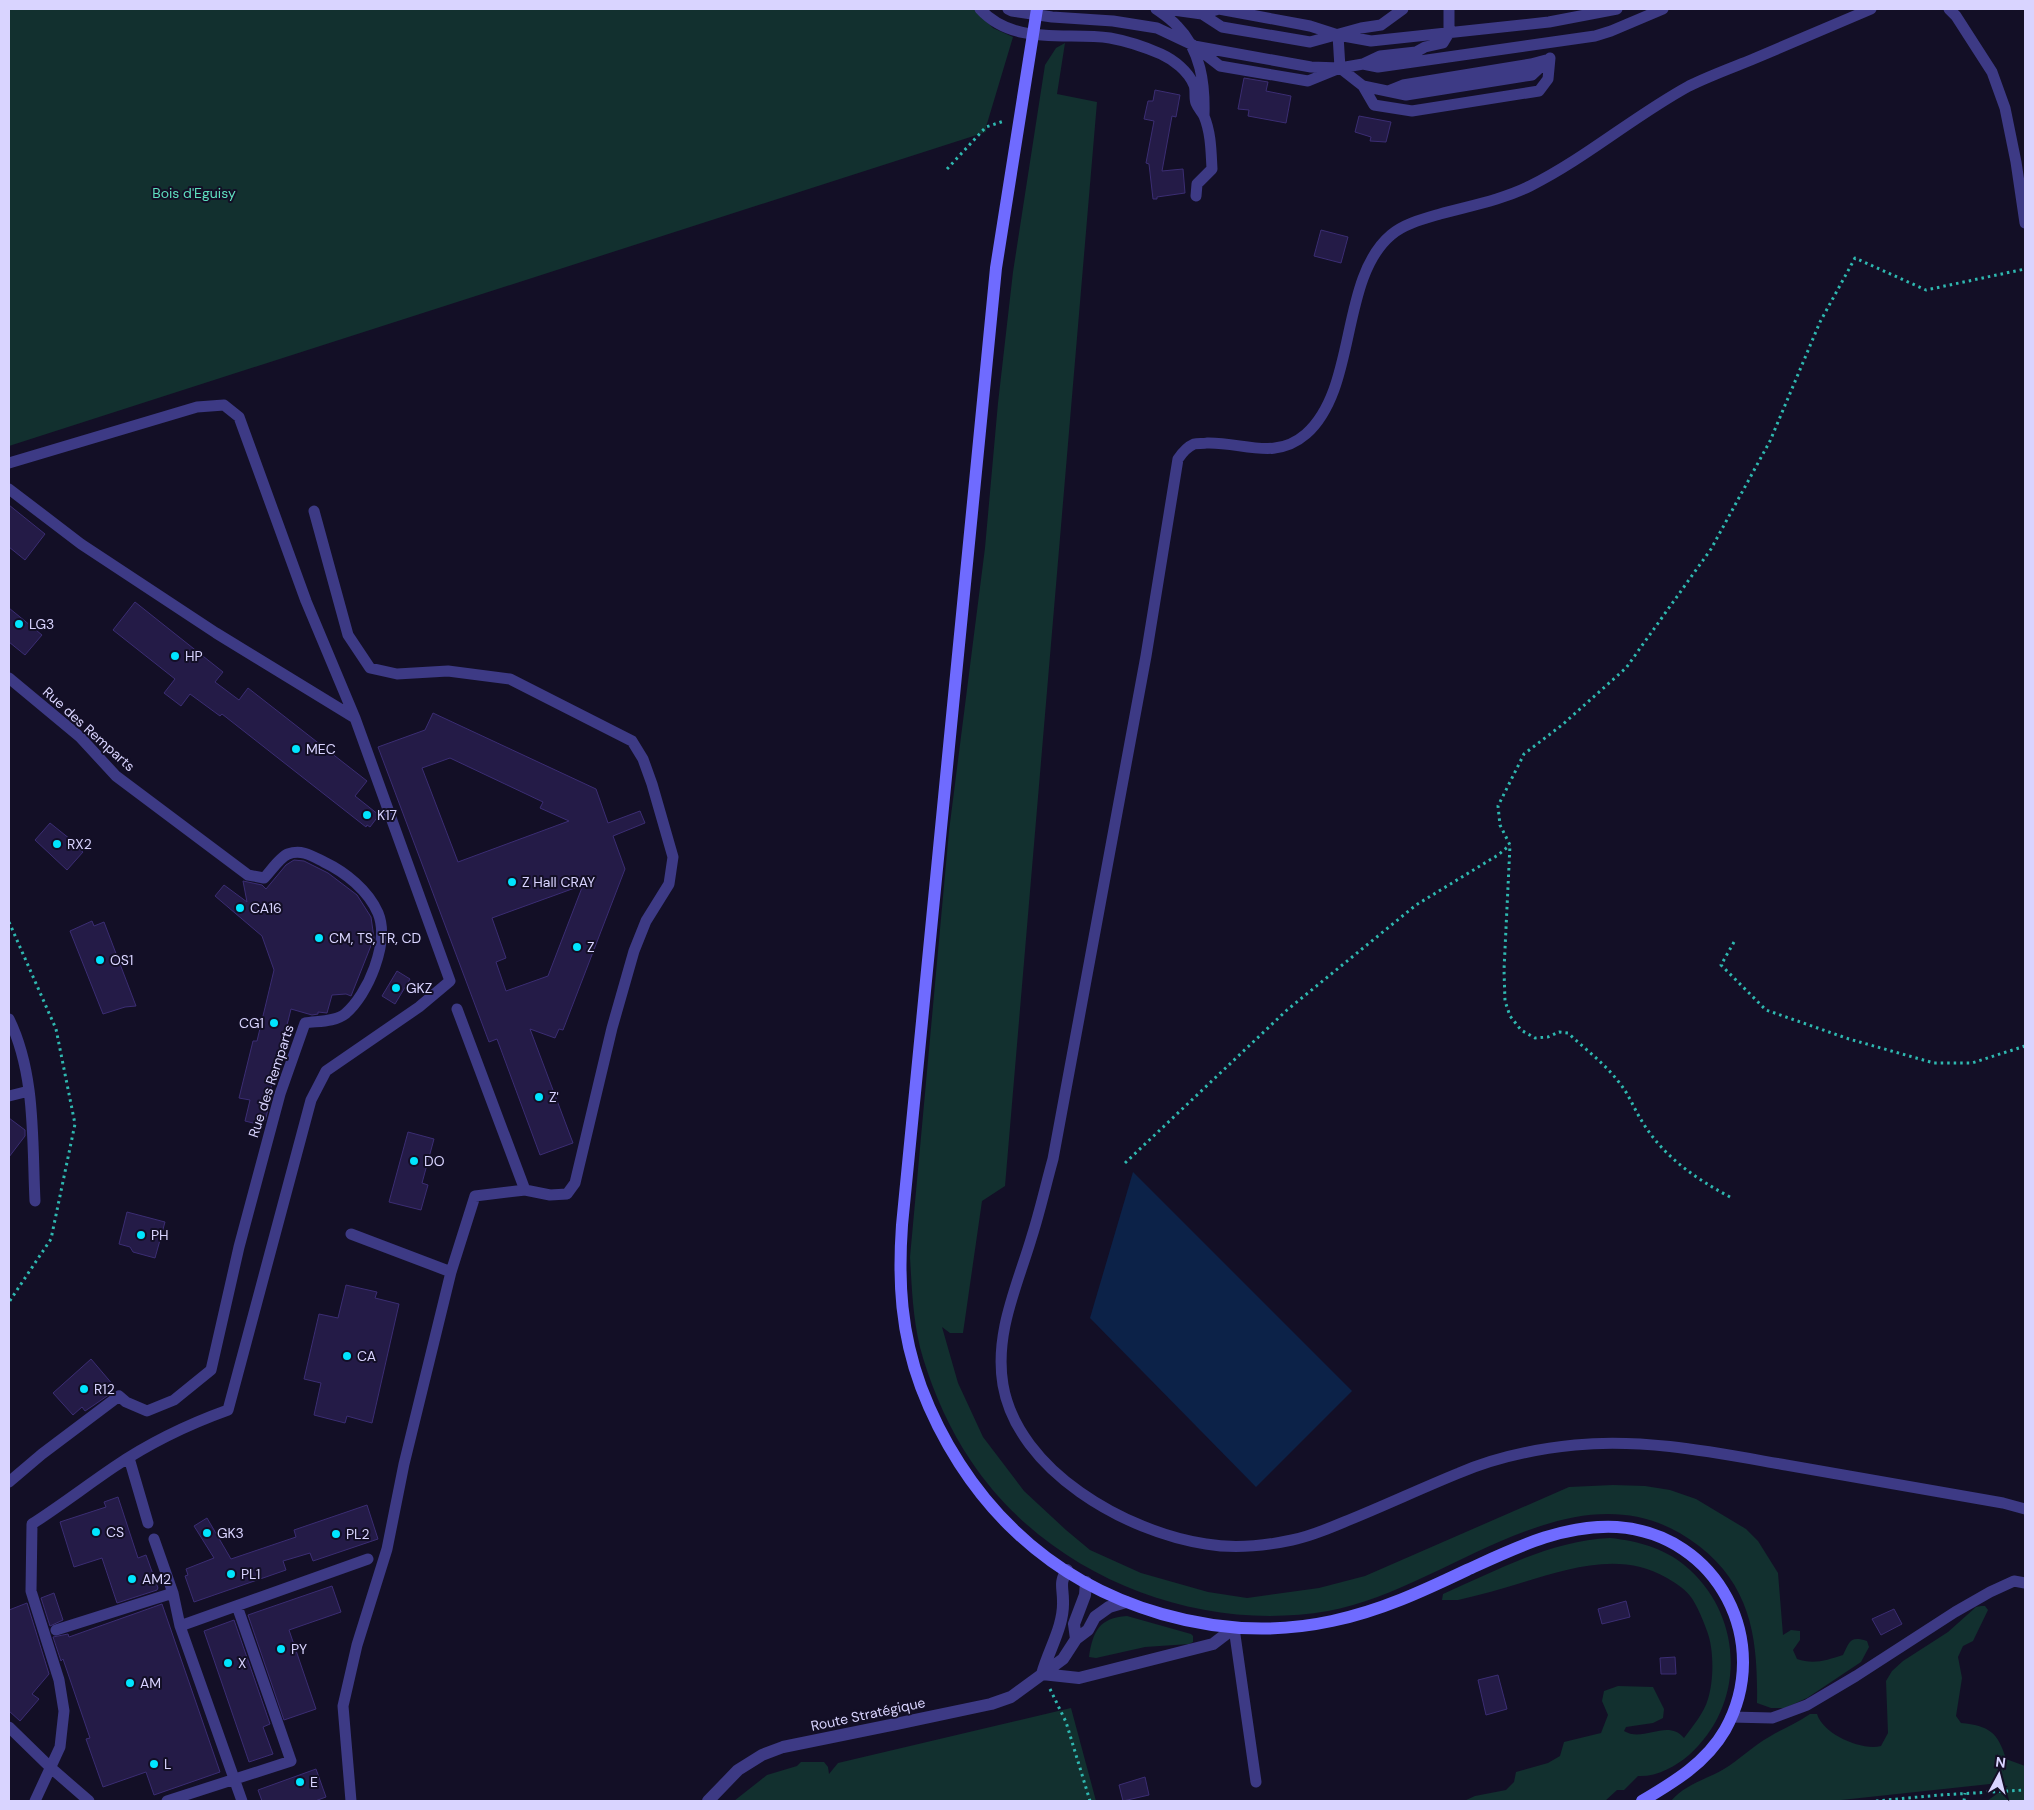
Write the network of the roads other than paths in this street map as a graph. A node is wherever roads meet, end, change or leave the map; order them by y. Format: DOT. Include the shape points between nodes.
graph roads {
  1 [pos="980,9"];
  2 [pos="1008,9"];
  3 [pos="1156,9"];
  4 [pos="1166,9"];
  5 [pos="1403,9"];
  6 [pos="1449,9"];
  7 [pos="1617,9"];
  8 [pos="1663,9"];
  9 [pos="1871,9"];
  10 [pos="1949,9"];
  11 [pos="1037,12"];
  12 [pos="1202,14"];
  13 [pos="1549,22"];
  14 [pos="1449,33"];
  15 [pos="1034,34"];
  16 [pos="1338,36"];
  17 [pos="1552,41"];
  18 [pos="1192,45"];
  19 [pos="1550,58"];
  20 [pos="1363,64"];
  21 [pos="1340,68"];
  22 [pos="1363,86"];
  23 [pos="1204,116"];
  24 [pos="1196,196"];
  25 [pos="2025,223"];
  26 [pos="9,463"];
  27 [pos="9,489"];
  28 [pos="314,511"];
  29 [pos="9,678"];
  30 [pos="355,718"];
  31 [pos="457,1009"];
  32 [pos="9,1019"];
  33 [pos="29,1091"];
  34 [pos="9,1096"];
  35 [pos="525,1190"];
  36 [pos="35,1201"];
  37 [pos="351,1234"];
  38 [pos="451,1272"];
  39 [pos="129,1458"];
  40 [pos="9,1482"];
  41 [pos="2025,1508"];
  42 [pos="148,1523"];
  43 [pos="154,1539"];
  44 [pos="368,1559"];
  45 [pos="1067,1570"];
  46 [pos="1086,1582"];
  47 [pos="2025,1584"];
  48 [pos="173,1593"];
  49 [pos="1126,1602"];
  50 [pos="237,1606"];
  51 [pos="180,1626"];
  52 [pos="1234,1628"];
  53 [pos="56,1630"];
  54 [pos="1076,1639"];
  55 [pos="1042,1674"];
  56 [pos="1731,1717"];
  57 [pos="9,1727"];
  58 [pos="51,1768"];
  59 [pos="235,1780"];
  60 [pos="1256,1782"];
  61 [pos="35,1801"];
  62 [pos="89,1801"];
  63 [pos="167,1801"];
  64 [pos="242,1801"];
  65 [pos="351,1801"];
  66 [pos="708,1801"];
  67 [pos="1642,1801"];
  1 -- 15 [label="lane" via="994,23"];
  2 -- 11 [label="lane"];
  3 -- 18 [label="lane" via="1178,26"];
  4 -- 12 [label="lane"];
  5 -- 16 [label="lane" via="1381,25"];
  6 -- 14 [label="lane"];
  7 -- 13 [label="lane"];
  8 -- 17 [label="lane" via="1594,36"];
  9 -- 41 [label="lane" via="1692,85 1528,187 1422,219 1391,235 1371,260 1337,380 1317,424 1287,446 1266,450 1216,443 1195,444 1185,449 1178,459 1146,656 1052,1159 1033,1235 1010,1300 1002,1346 1003,1385 1015,1422 1038,1456 1077,1490 1110,1512 1149,1529 1209,1545 1249,1546 1300,1538 1501,1458 1539,1449 1617,1443 1716,1453"];
  10 -- 25 [label="lane" via="1992,72 2005,108"];
  11 -- 15 [label="main road"];
  11 -- 18 [label="lane" via="1052,17 1157,28"];
  12 -- 16 [label="lane" via="1219,9 1310,26"];
  12 -- 16 [label="lane" via="1222,27 1310,42"];
  13 -- 14 [label="lane"];
  13 -- 17 [label="lane"];
  14 -- 16 [label="lane" via="1371,41"];
  14 -- 20 [label="lane" via="1443,43 1416,52 1380,56"];
  15 -- 23 [label="lane" via="1110,38 1143,46 1170,58 1194,86 1195,103"];
  15 -- 45 [label="main road" via="996,268 902,1225 900,1286 904,1323 916,1372 952,1452 996,1513 1032,1546"];
  16 -- 21 [label="lane"];
  17 -- 19 [label="lane"];
  17 -- 20 [label="lane" via="1378,67"];
  18 -- 21 [label="lane" via="1220,66 1308,81"];
  18 -- 23 [label="lane" via="1201,68"];
  19 -- 22 [label="lane" via="1532,74 1406,94"];
  19 -- 22 [label="lane" via="1548,79 1539,91 1412,111 1374,105"];
  20 -- 21 [label="lane"];
  21 -- 22 [label="lane"];
  23 -- 24 [label="lane" via="1211,140 1212,169 1197,184"];
  26 -- 30 [label="lane" via="197,407 224,405 239,417 306,601"];
  27 -- 30 [label="lane" via="81,544 216,633"];
  28 -- 35 [label="lane" via="348,635 370,668 397,674 448,671 510,679 632,741 652,784 673,856 669,884 646,921 634,951 575,1183 566,1194 550,1195"];
  29 -- 40 [label="lane, Rue des Remparts" via="80,737 116,776 248,875 264,878 286,854 304,852 338,869 363,890 378,914 382,940 375,967 360,998 344,1015 304,1023 280,1094 254,1190 211,1370 174,1400 147,1412 119,1396"];
  30 -- 39 [label="lane" via="450,981 419,1008 326,1072 322,1078 312,1100 294,1162 228,1410"];
  31 -- 35 [label="lane"];
  32 -- 33 [label="lane" via="18,1038"];
  33 -- 34 [label="lane"];
  33 -- 36 [label="lane"];
  35 -- 38 [label="lane" via="475,1196"];
  37 -- 38 [label="lane"];
  38 -- 65 [label="lane" via="404,1464 387,1549 357,1645 343,1706"];
  39 -- 42 [label="lane"];
  39 -- 58 [label="lane" via="32,1524 31,1591 59,1680 64,1711 60,1747"];
  43 -- 48 [label="lane"];
  44 -- 50 [label="lane"];
  45 -- 46 [label="main road"];
  45 -- 55 [label="street" via="1061,1580 1064,1602 1059,1629"];
  46 -- 49 [label="main road"];
  46 -- 54 [label="street" via="1085,1595 1074,1624"];
  47 -- 56 [label="lane" via="2014,1581 1990,1592 1807,1705 1772,1718"];
  48 -- 51 [label="lane"];
  48 -- 53 [label="lane"];
  49 -- 52 [label="main road" via="1161,1614"];
  49 -- 54 [label="street, Route Stratégique" via="1109,1607 1095,1617 1088,1630"];
  50 -- 51 [label="lane"];
  50 -- 59 [label="lane" via="291,1761"];
  51 -- 59 [label="lane"];
  52 -- 55 [label="street" via="1213,1644 1079,1678"];
  52 -- 56 [label="main road" via="1292,1628 1331,1622 1394,1603 1524,1544 1555,1534 1594,1527 1636,1530 1666,1540 1692,1555 1715,1579 1731,1605 1742,1639 1744,1666 1742,1684"];
  52 -- 60 [label="lane"];
  54 -- 55 [label="street, Route Stratégique" via="1063,1659"];
  55 -- 66 [label="street, Route Stratégique" via="1011,1697 990,1704 782,1747 738,1770"];
  56 -- 67 [label="main road" via="1724,1732 1699,1763"];
  57 -- 58 [label="lane"];
  58 -- 61 [label="lane"];
  58 -- 62 [label="lane"];
  59 -- 63 [label="lane"];
  59 -- 64 [label="lane"];
}
